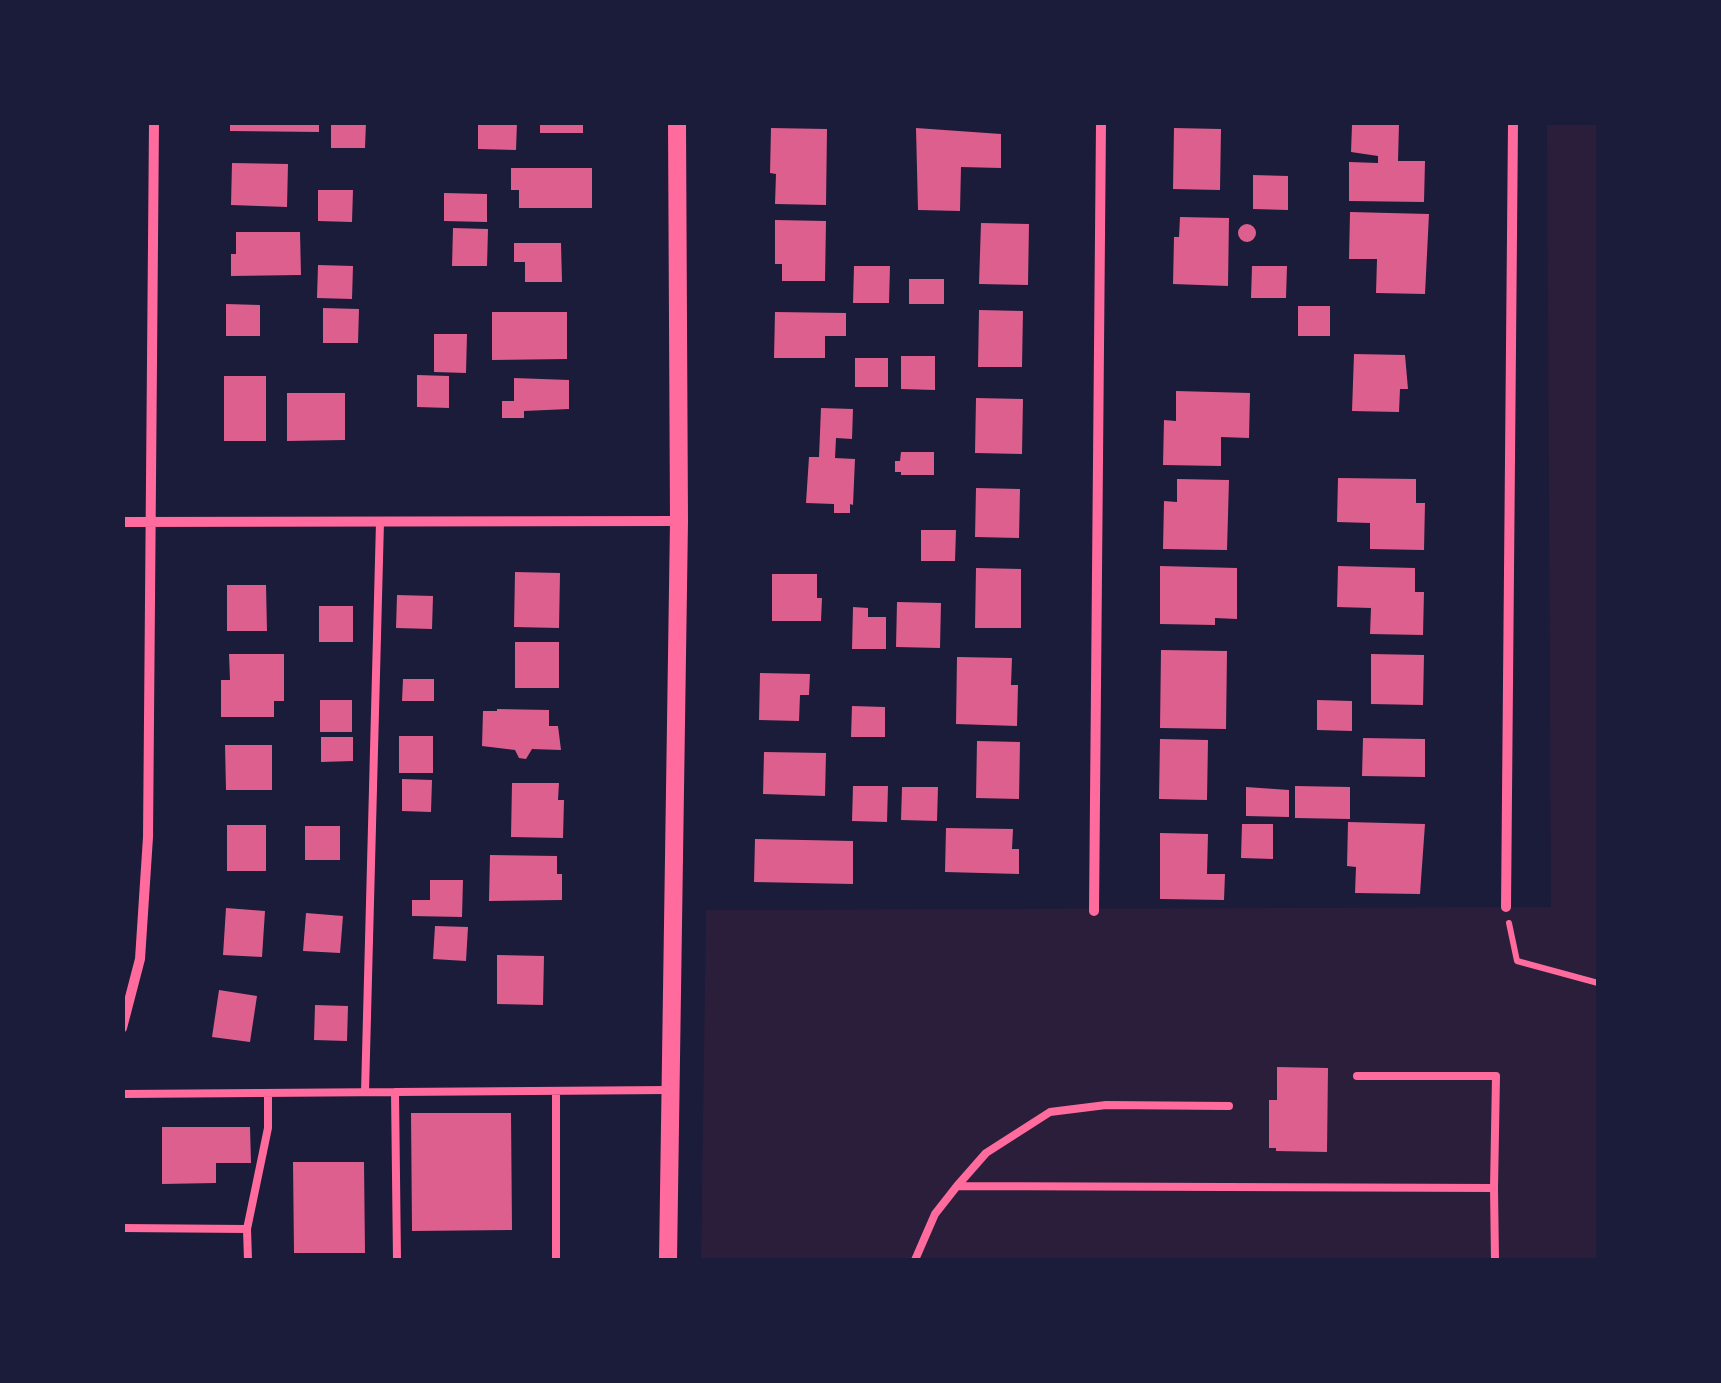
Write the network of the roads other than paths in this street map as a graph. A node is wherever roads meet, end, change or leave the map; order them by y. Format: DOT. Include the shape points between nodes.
graph roads {
  1 [pos="154,122"];
  2 [pos="677,122"];
  3 [pos="1101,122"];
  4 [pos="1513,122"];
  5 [pos="149,521"];
  6 [pos="679,521"];
  7 [pos="122,522"];
  8 [pos="380,522"];
  9 [pos="1506,908"];
  10 [pos="1094,911"];
  11 [pos="122,1028"];
  12 [pos="1357,1076"];
  13 [pos="670,1090"];
  14 [pos="365,1092"];
  15 [pos="395,1092"];
  16 [pos="556,1092"];
  17 [pos="268,1093"];
  18 [pos="122,1094"];
  19 [pos="1229,1106"];
  20 [pos="957,1186"];
  21 [pos="1494,1188"];
  22 [pos="122,1228"];
  23 [pos="248,1229"];
  24 [pos="248,1260"];
  25 [pos="397,1260"];
  26 [pos="556,1260"];
  27 [pos="668,1260"];
  28 [pos="915,1260"];
  29 [pos="1494,1260"];
  1 -- 5 [label="street"];
  2 -- 6 [label="street"];
  3 -- 10 [label="street"];
  4 -- 9 [label="street"];
  5 -- 7 [label="street"];
  5 -- 8 [label="street"];
  5 -- 11 [label="street" via="148,836 140,959"];
  6 -- 8 [label="street"];
  6 -- 13 [label="street"];
  8 -- 14 [label="lane"];
  12 -- 21 [label="lane" via="1496,1076"];
  13 -- 16 [label="lane"];
  13 -- 27 [label="street"];
  14 -- 15 [label="lane"];
  14 -- 17 [label="lane"];
  15 -- 16 [label="lane"];
  15 -- 25 [label="lane"];
  16 -- 26 [label="lane"];
  17 -- 18 [label="lane"];
  17 -- 23 [label="lane" via="268,1128"];
  19 -- 20 [label="lane" via="1106,1104 1050,1112 986,1153"];
  20 -- 21 [label="lane"];
  20 -- 28 [label="lane" via="935,1214"];
  21 -- 29 [label="lane"];
  22 -- 23 [label="lane"];
  23 -- 24 [label="lane"];
}
